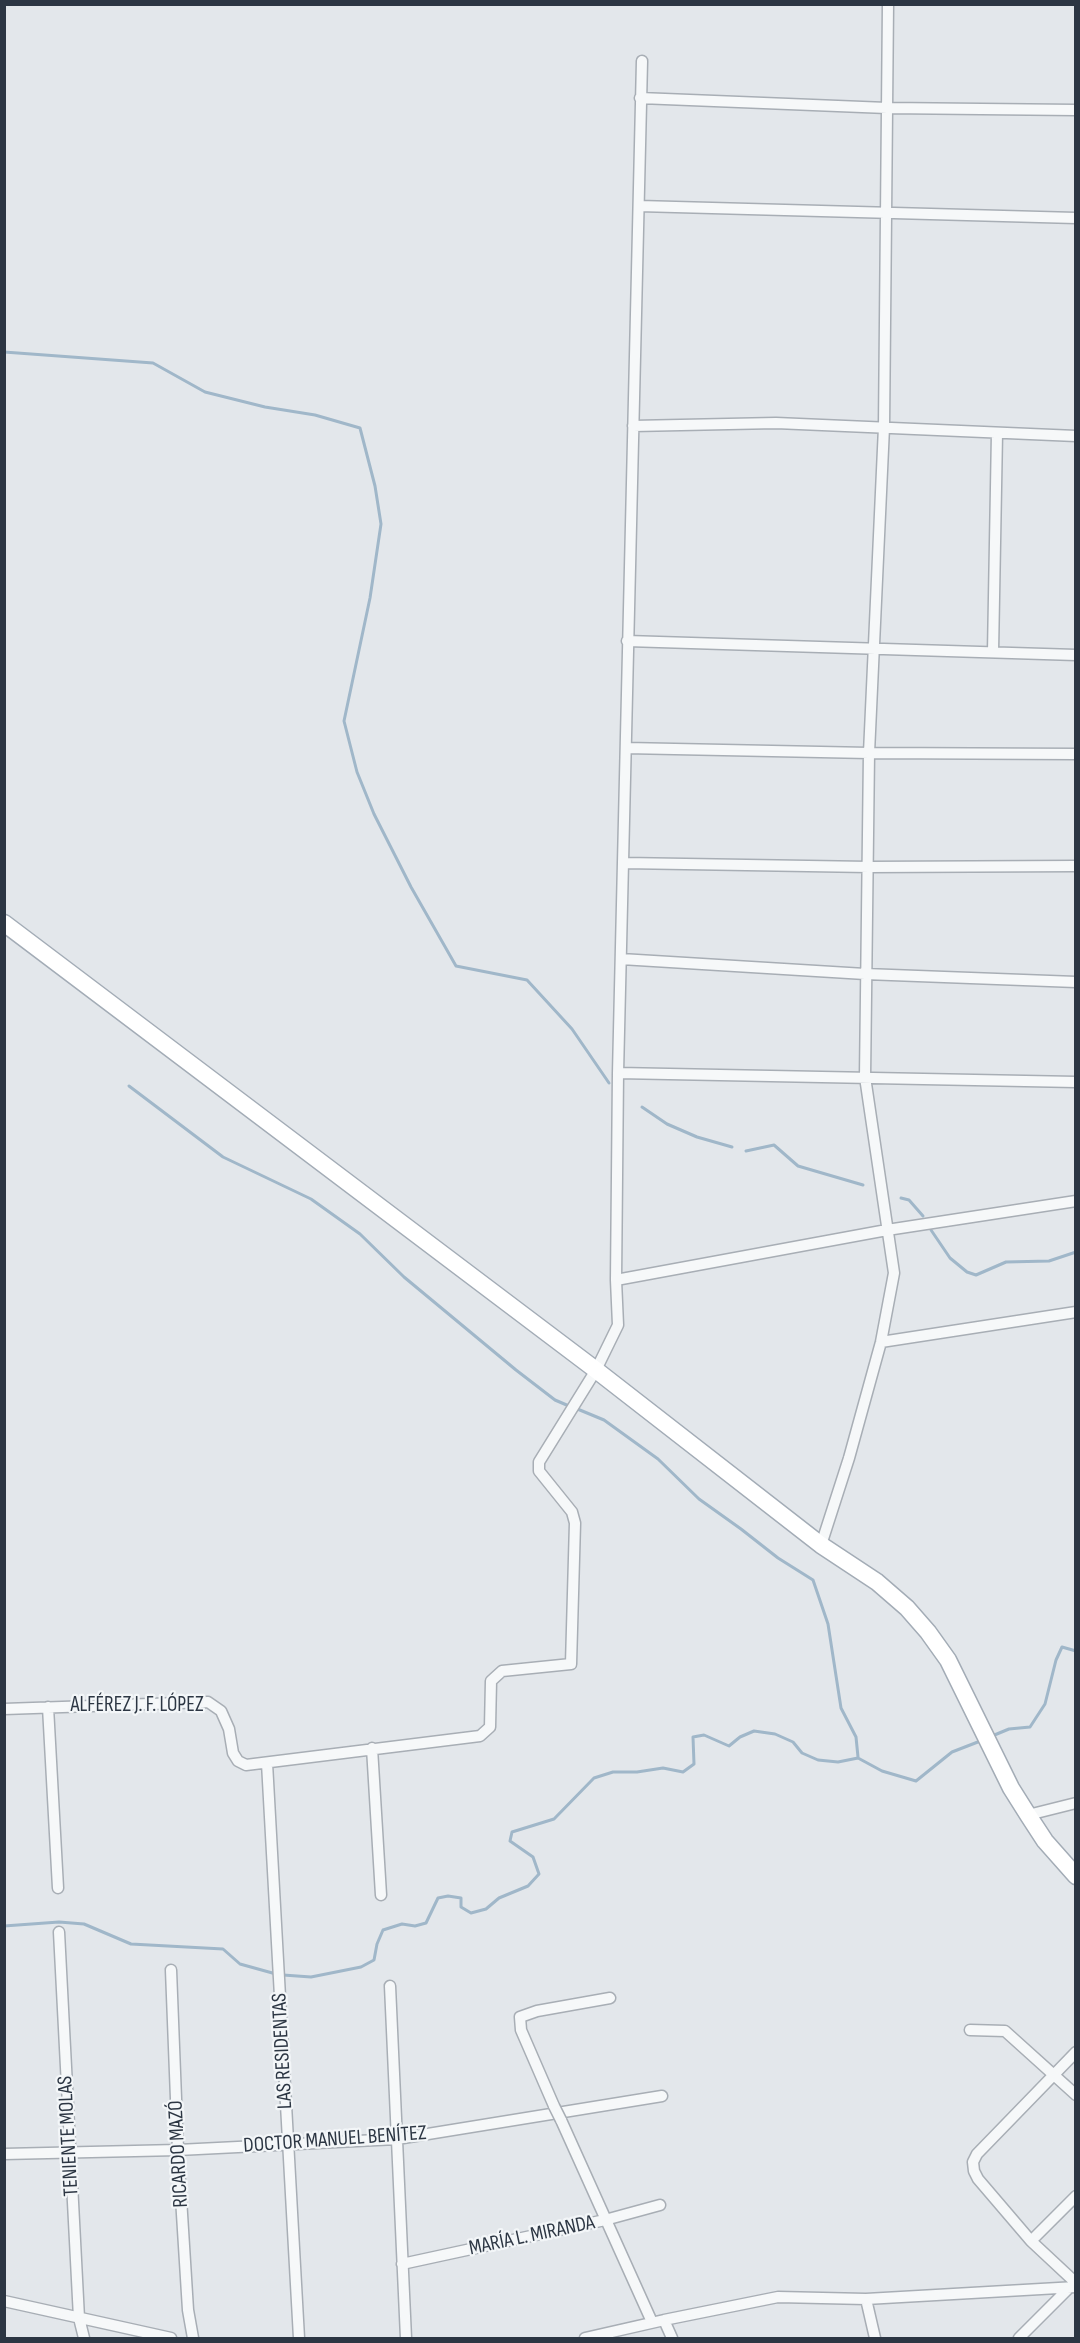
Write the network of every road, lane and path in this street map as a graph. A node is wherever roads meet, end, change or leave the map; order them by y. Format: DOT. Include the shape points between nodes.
graph roads {
  1 [pos="888,4"];
  2 [pos="642,61"];
  3 [pos="640,98"];
  4 [pos="887,108"];
  5 [pos="1076,110"];
  6 [pos="639,206"];
  7 [pos="885,212"];
  8 [pos="1076,218"];
  9 [pos="633,426"];
  10 [pos="884,427"];
  11 [pos="997,433"];
  12 [pos="1076,436"];
  13 [pos="627,641"];
  14 [pos="873,650"];
  15 [pos="993,652"];
  16 [pos="1076,655"];
  17 [pos="626,748"];
  18 [pos="869,753"];
  19 [pos="1076,754"];
  20 [pos="624,863"];
  21 [pos="1076,866"];
  22 [pos="869,867"];
  23 [pos="4,923"];
  24 [pos="621,959"];
  25 [pos="865,974"];
  26 [pos="1076,982"];
  27 [pos="618,1073"];
  28 [pos="865,1077"];
  29 [pos="1076,1082"];
  30 [pos="1076,1201"];
  31 [pos="887,1230"];
  32 [pos="616,1280"];
  33 [pos="1076,1312"];
  34 [pos="881,1342"];
  35 [pos="596,1371"];
  36 [pos="821,1545"];
  37 [pos="48,1707"];
  38 [pos="4,1709"];
  39 [pos="372,1748"];
  40 [pos="267,1763"];
  41 [pos="1076,1803"];
  42 [pos="1028,1815"];
  43 [pos="1076,1876"];
  44 [pos="58,1888"];
  45 [pos="381,1895"];
  46 [pos="59,1932"];
  47 [pos="171,1970"];
  48 [pos="390,1986"];
  49 [pos="610,1998"];
  50 [pos="970,2030"];
  51 [pos="1076,2052"];
  52 [pos="1054,2074"];
  53 [pos="1076,2095"];
  54 [pos="662,2096"];
  55 [pos="397,2139"];
  56 [pos="288,2145"];
  57 [pos="178,2150"];
  58 [pos="70,2153"];
  59 [pos="4,2154"];
  60 [pos="1076,2196"];
  61 [pos="660,2205"];
  62 [pos="605,2220"];
  63 [pos="1031,2241"];
  64 [pos="402,2264"];
  65 [pos="1073,2286"];
  66 [pos="866,2299"];
  67 [pos="4,2301"];
  68 [pos="79,2318"];
  69 [pos="664,2320"];
  70 [pos="652,2322"];
  71 [pos="84,2338"];
  72 [pos="171,2338"];
  73 [pos="193,2338"];
  74 [pos="299,2338"];
  75 [pos="406,2338"];
  76 [pos="585,2338"];
  77 [pos="672,2338"];
  78 [pos="875,2338"];
  79 [pos="1020,2338"];
  1 -- 4 [label="street"];
  2 -- 3 [label="street"];
  3 -- 4 [label="street"];
  3 -- 6 [label="street"];
  4 -- 5 [label="street"];
  4 -- 7 [label="street"];
  6 -- 7 [label="street"];
  6 -- 9 [label="street"];
  7 -- 8 [label="street"];
  7 -- 10 [label="street"];
  9 -- 10 [label="street" via="776,423"];
  9 -- 13 [label="street"];
  10 -- 11 [label="street"];
  10 -- 14 [label="street"];
  11 -- 12 [label="street"];
  11 -- 15 [label="street"];
  13 -- 14 [label="street"];
  13 -- 17 [label="street"];
  14 -- 15 [label="street"];
  14 -- 18 [label="street"];
  15 -- 16 [label="street"];
  17 -- 18 [label="street"];
  17 -- 20 [label="street"];
  18 -- 19 [label="street"];
  18 -- 22 [label="street"];
  20 -- 22 [label="street"];
  20 -- 24 [label="street"];
  21 -- 22 [label="street"];
  22 -- 25 [label="street"];
  23 -- 35 [label="main road"];
  24 -- 25 [label="street"];
  24 -- 27 [label="street"];
  25 -- 26 [label="street"];
  25 -- 28 [label="street"];
  27 -- 28 [label="street"];
  27 -- 32 [label="street"];
  28 -- 29 [label="street"];
  28 -- 31 [label="street"];
  30 -- 31 [label="street"];
  31 -- 32 [label="street"];
  31 -- 34 [label="street" via="894,1273"];
  32 -- 35 [label="street" via="618,1324"];
  33 -- 34 [label="street"];
  34 -- 36 [label="street"];
  35 -- 36 [label="main road"];
  35 -- 39 [label="street" via="539,1462 539,1471 572,1512 575,1523 571,1664 502,1671 491,1680 490,1726 480,1736"];
  36 -- 42 [label="main road" via="877,1582 921,1624 948,1660"];
  37 -- 38 [label="street, ALFÉREZ J. F. LÓPEZ"];
  37 -- 40 [label="street, ALFÉREZ J. F. LÓPEZ" via="208,1702 221,1711 238,1761 246,1766"];
  37 -- 44 [label="street"];
  39 -- 40 [label="street"];
  39 -- 45 [label="street"];
  40 -- 56 [label="street, LAS RESIDENTAS"];
  41 -- 42 [label="street"];
  42 -- 43 [label="main road"];
  46 -- 58 [label="street, TENIENTE MOLAS"];
  47 -- 57 [label="street, RICARDO MAZÓ"];
  48 -- 55 [label="street"];
  49 -- 62 [label="street, bridge" via="537,2011 520,2018 521,2030"];
  50 -- 52 [label="street" via="1005,2031"];
  51 -- 52 [label="street"];
  52 -- 53 [label="street"];
  52 -- 63 [label="street" via="973,2162 974,2171"];
  54 -- 55 [label="street, DOCTOR MANUEL BENÍTEZ"];
  55 -- 56 [label="street, DOCTOR MANUEL BENÍTEZ"];
  55 -- 64 [label="street"];
  56 -- 57 [label="street, DOCTOR MANUEL BENÍTEZ"];
  56 -- 74 [label="street, LAS RESIDENTAS"];
  57 -- 58 [label="street, DOCTOR MANUEL BENÍTEZ"];
  57 -- 73 [label="street, RICARDO MAZÓ"];
  58 -- 59 [label="street, DOCTOR MANUEL BENÍTEZ"];
  58 -- 68 [label="street, TENIENTE MOLAS"];
  60 -- 63 [label="street"];
  61 -- 62 [label="street, MARÍA L. MIRANDA"];
  62 -- 64 [label="street, MARÍA L. MIRANDA"];
  62 -- 70 [label="street"];
  63 -- 65 [label="street"];
  64 -- 75 [label="street"];
  65 -- 66 [label="street"];
  65 -- 79 [label="street"];
  66 -- 69 [label="street" via="778,2297"];
  66 -- 78 [label="street"];
  67 -- 68 [label="street"];
  68 -- 71 [label="street, TENIENTE MOLAS"];
  68 -- 72 [label="street"];
  69 -- 70 [label="street"];
  69 -- 77 [label="street"];
  70 -- 76 [label="street"];
}
